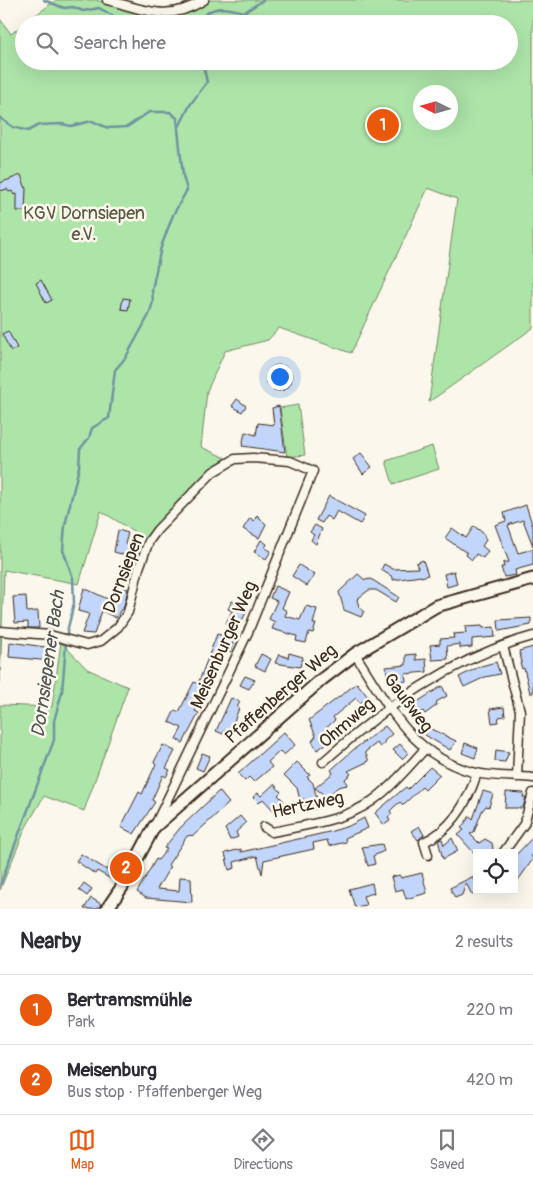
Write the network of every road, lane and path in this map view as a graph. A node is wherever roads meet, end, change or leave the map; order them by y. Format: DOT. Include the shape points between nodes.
graph roads {
  1 [pos="106,0"];
  2 [pos="204,0"];
  3 [pos="313,471"];
  4 [pos="533,580"];
  5 [pos="0,631"];
  6 [pos="533,636"];
  7 [pos="503,646"];
  8 [pos="354,654"];
  9 [pos="389,707"];
  10 [pos="425,749"];
  11 [pos="323,762"];
  12 [pos="477,773"];
  13 [pos="518,776"];
  14 [pos="533,778"];
  15 [pos="533,793"];
  16 [pos="154,827"];
  17 [pos="264,827"];
  18 [pos="506,849"];
  19 [pos="428,855"];
  20 [pos="107,909"];
  1 -- 2 [label="street" via="174,14"];
  3 -- 5 [label="street, Dornsiepen" via="290,461 240,458 214,472 149,541 128,612 118,627 95,644 26,631"];
  3 -- 16 [label="street, Meisenburger Weg" via="248,632"];
  4 -- 8 [label="main road, Pfaffenberger Weg" via="436,606"];
  6 -- 7 [label="street, Ohmweg"];
  7 -- 9 [label="street, Ohmweg" via="453,668"];
  7 -- 13 [label="street" via="520,711"];
  8 -- 9 [label="street, Gaußweg"];
  8 -- 16 [label="main road, Pfaffenberger Weg"];
  9 -- 10 [label="street, Gaußweg"];
  9 -- 11 [label="street, Ohmweg"];
  10 -- 12 [label="street, Gaußweg" via="454,766"];
  10 -- 17 [label="street, Hertzweg" via="380,794 359,808 337,818 272,832"];
  12 -- 13 [label="street, Gaußweg"];
  12 -- 19 [label="street" via="458,814 445,828 424,842"];
  13 -- 14 [label="street, Gaußweg"];
  15 -- 18 [label="street" via="520,831"];
  16 -- 20 [label="main road, Pfaffenberger Weg"];
}
